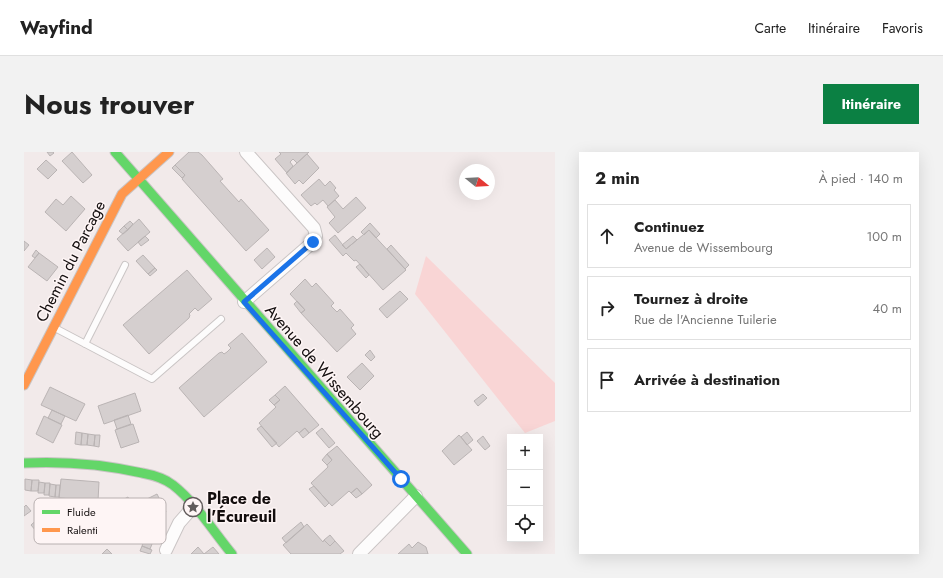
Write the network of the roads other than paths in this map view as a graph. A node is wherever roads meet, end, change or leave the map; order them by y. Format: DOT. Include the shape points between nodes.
graph roads {
  1 [pos="115,152"];
  2 [pos="169,152"];
  3 [pos="246,152"];
  4 [pos="139,178"];
  5 [pos="125,265"];
  6 [pos="244,302"];
  7 [pos="221,319"];
  8 [pos="53,328"];
  9 [pos="85,344"];
  10 [pos="26,376"];
  11 [pos="24,463"];
  12 [pos="416,496"];
  13 [pos="193,507"];
  14 [pos="166,550"];
  15 [pos="232,554"];
  16 [pos="359,554"];
  17 [pos="467,554"];
  1 -- 4 [label="main road, Avenue de Wissembourg"];
  2 -- 4 [label="main road, Chemin du Parcage"];
  3 -- 6 [label="street" via="314,228 316,236 313,242"];
  4 -- 6 [label="main road, Avenue de Wissembourg"];
  4 -- 8 [label="main road, Chemin du Parcage" via="122,194"];
  5 -- 9 [label="lane"];
  6 -- 12 [label="main road, Avenue de Wissembourg"];
  7 -- 9 [label="lane" via="152,379"];
  8 -- 9 [label="lane"];
  8 -- 10 [label="main road, Chemin du Parcage"];
  11 -- 13 [label="main road" via="89,463 121,467 156,476 173,485"];
  12 -- 16 [label="street"];
  12 -- 17 [label="main road, Avenue de Wissembourg"];
  13 -- 14 [label="street" via="178,523"];
  13 -- 15 [label="main road"];
}
